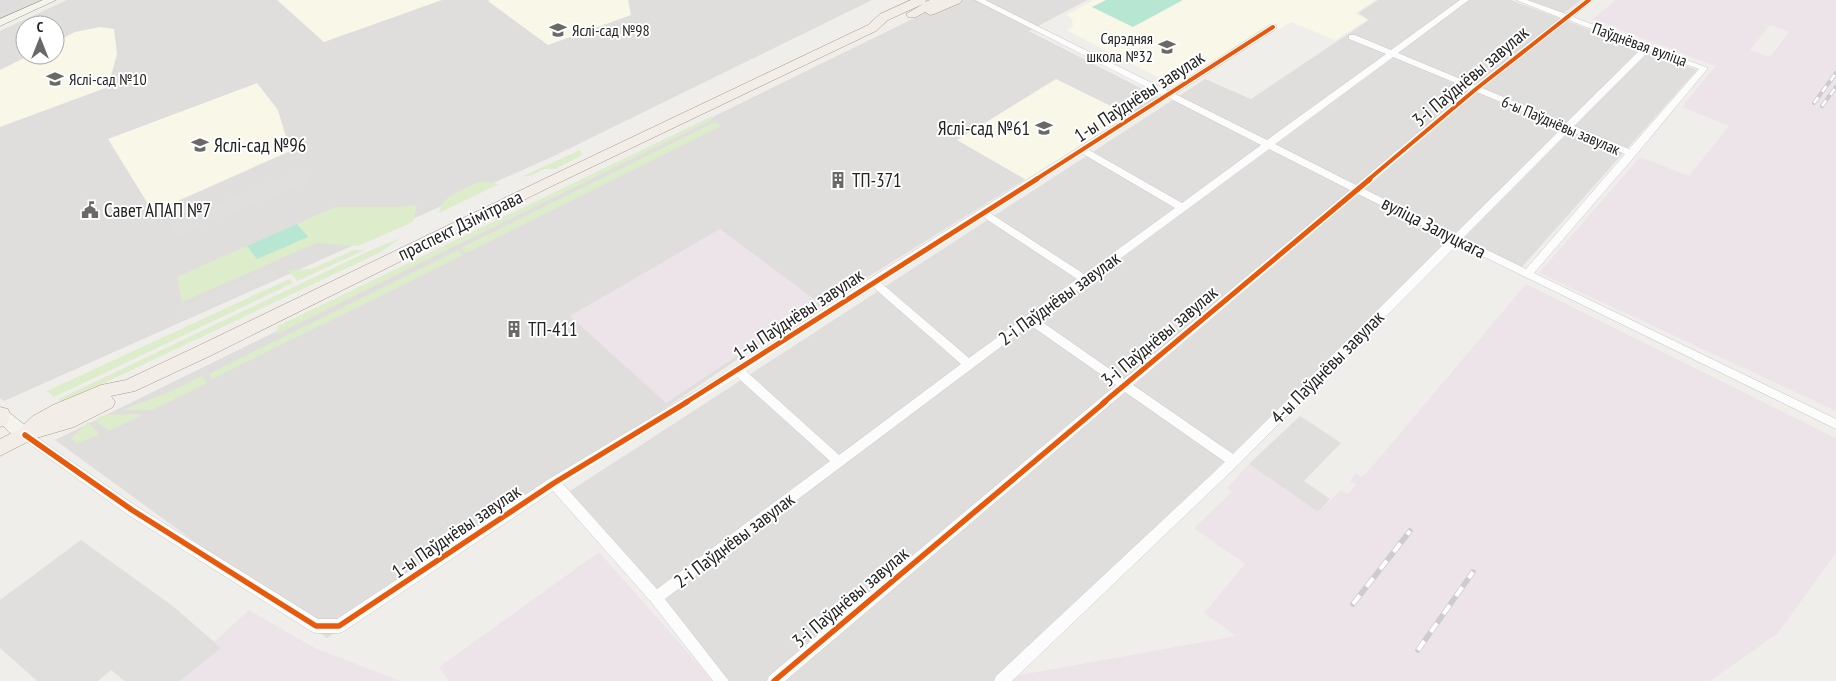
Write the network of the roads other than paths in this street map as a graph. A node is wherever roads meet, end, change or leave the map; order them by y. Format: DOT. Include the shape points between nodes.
graph roads {
  1 [pos="51,0"];
  2 [pos="921,0"];
  3 [pos="940,0"];
  4 [pos="956,0"];
  5 [pos="979,0"];
  6 [pos="1465,0"];
  7 [pos="1520,0"];
  8 [pos="1589,0"];
  9 [pos="1566,16"];
  10 [pos="899,20"];
  11 [pos="0,23"];
  12 [pos="1273,27"];
  13 [pos="872,28"];
  14 [pos="1352,37"];
  15 [pos="1648,47"];
  16 [pos="1390,54"];
  17 [pos="1476,89"];
  18 [pos="1169,94"];
  19 [pos="1568,127"];
  20 [pos="1269,144"];
  21 [pos="1083,150"];
  22 [pos="1632,154"];
  23 [pos="1358,190"];
  24 [pos="1183,208"];
  25 [pos="984,213"];
  26 [pos="1455,238"];
  27 [pos="1528,274"];
  28 [pos="1084,280"];
  29 [pos="873,282"];
  30 [pos="1030,319"];
  31 [pos="970,365"];
  32 [pos="738,371"];
  33 [pos="1125,383"];
  34 [pos="0,416"];
  35 [pos="1836,424"];
  36 [pos="25,435"];
  37 [pos="0,448"];
  38 [pos="1234,461"];
  39 [pos="839,462"];
  40 [pos="554,483"];
  41 [pos="656,598"];
  42 [pos="722,681"];
  43 [pos="774,681"];
  44 [pos="1000,681"];
  1 -- 11 [label="main road"];
  2 -- 13 [label="main road, праспект Дзімітрава" via="884,17"];
  3 -- 10 [label="main road"];
  4 -- 10 [label="main road" via="922,15"];
  5 -- 18 [label="street, вуліца Залуцкага"];
  6 -- 16 [label="street, 2-і Паўднёвы завулак"];
  7 -- 9 [label="street, Паўднёвая вуліца"];
  8 -- 9 [label="street, 3-і Паўднёвы завулак"];
  9 -- 15 [label="street, Паўднёвая вуліца"];
  9 -- 17 [label="street, 3-і Паўднёвы завулак"];
  10 -- 13 [label="main road"];
  12 -- 18 [label="street, 1-ы Паўднёвы завулак"];
  13 -- 36 [label="main road, праспект Дзімітрава" via="129,386 67,422"];
  14 -- 16 [label="street, 6-ы Паўднёвы завулак"];
  15 -- 19 [label="street, 4-ы Паўднёвы завулак"];
  15 -- 22 [label="street, Паўднёвая вуліца" via="1704,68"];
  16 -- 17 [label="street, 6-ы Паўднёвы завулак"];
  16 -- 20 [label="street, 2-і Паўднёвы завулак"];
  17 -- 19 [label="street, 6-ы Паўднёвы завулак"];
  17 -- 23 [label="street, 3-і Паўднёвы завулак"];
  18 -- 20 [label="street, вуліца Залуцкага"];
  18 -- 21 [label="street, 1-ы Паўднёвы завулак"];
  19 -- 22 [label="street, 6-ы Паўднёвы завулак"];
  19 -- 26 [label="street, 4-ы Паўднёвы завулак"];
  20 -- 23 [label="street, вуліца Залуцкага"];
  20 -- 24 [label="street, 2-і Паўднёвы завулак"];
  21 -- 24 [label="street, 1-ы Паўднёвы завулак"];
  21 -- 25 [label="street, 1-ы Паўднёвы завулак"];
  22 -- 27 [label="street"];
  23 -- 26 [label="street, вуліца Залуцкага"];
  23 -- 33 [label="street, 3-і Паўднёвы завулак"];
  24 -- 28 [label="street, 2-і Паўднёвы завулак"];
  25 -- 28 [label="street"];
  25 -- 29 [label="street, 1-ы Паўднёвы завулак"];
  26 -- 27 [label="street, вуліца Залуцкага"];
  26 -- 38 [label="street, 4-ы Паўднёвы завулак"];
  27 -- 35 [label="street, вуліца Залуцкага"];
  28 -- 30 [label="street, 2-і Паўднёвы завулак"];
  29 -- 31 [label="street"];
  29 -- 32 [label="street, 1-ы Паўднёвы завулак"];
  30 -- 31 [label="street, 2-і Паўднёвы завулак"];
  30 -- 33 [label="street"];
  31 -- 39 [label="street, 2-і Паўднёвы завулак"];
  32 -- 39 [label="street"];
  32 -- 40 [label="street, 1-ы Паўднёвы завулак"];
  33 -- 38 [label="street"];
  33 -- 43 [label="street, 3-і Паўднёвы завулак"];
  34 -- 36 [label="main road"];
  36 -- 37 [label="main road"];
  36 -- 40 [label="street, 1-ы Паўднёвы завулак" via="179,540 316,626 339,626"];
  38 -- 44 [label="street, 4-ы Паўднёвы завулак"];
  39 -- 41 [label="street, 2-і Паўднёвы завулак"];
  40 -- 41 [label="street"];
  41 -- 42 [label="street"];
}
